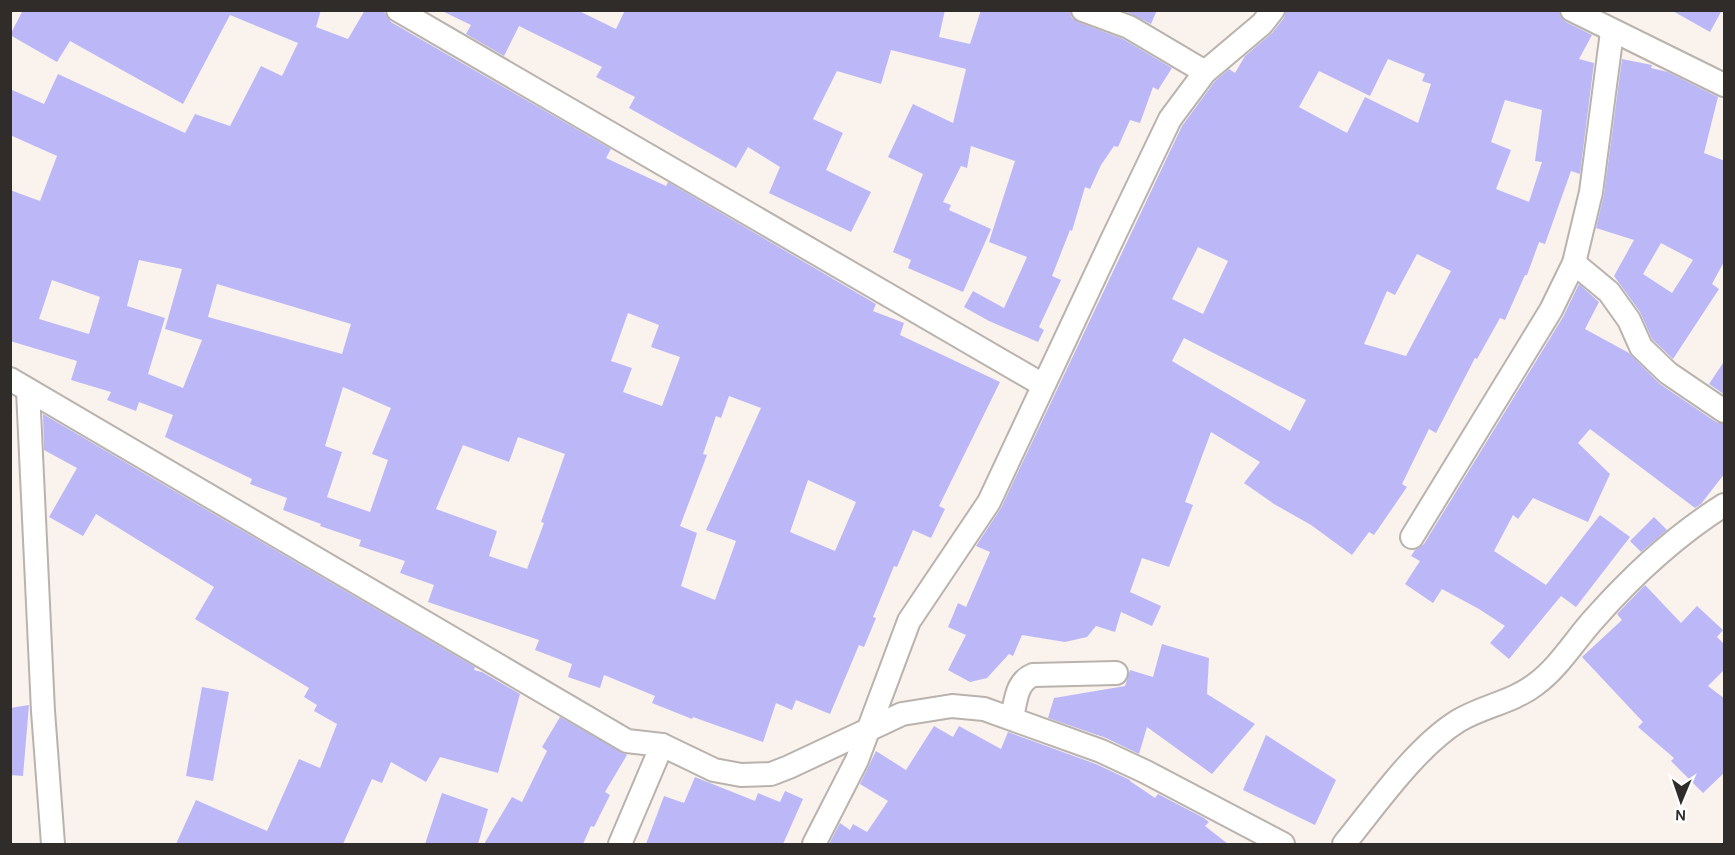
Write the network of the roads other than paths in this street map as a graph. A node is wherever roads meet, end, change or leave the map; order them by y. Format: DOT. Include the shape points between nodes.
graph roads {
  1 [pos="398,10"];
  2 [pos="1083,10"];
  3 [pos="1273,10"];
  4 [pos="1572,10"];
  5 [pos="1612,32"];
  6 [pos="1205,72"];
  7 [pos="1725,85"];
  8 [pos="1574,263"];
  9 [pos="19,385"];
  10 [pos="1043,385"];
  11 [pos="1725,411"];
  12 [pos="1725,506"];
  13 [pos="1412,537"];
  14 [pos="1116,673"];
  15 [pos="1012,717"];
  16 [pos="868,731"];
  17 [pos="662,745"];
  18 [pos="53,844"];
  19 [pos="620,844"];
  20 [pos="814,844"];
  21 [pos="1283,844"];
  22 [pos="1344,844"];
  1 -- 10 [label="street"];
  2 -- 6 [label="street" via="1130,27"];
  3 -- 6 [label="street"];
  4 -- 5 [label="street"];
  5 -- 7 [label="street"];
  5 -- 8 [label="street" via="1590,192"];
  6 -- 10 [label="street" via="1170,119"];
  8 -- 11 [label="street" via="1610,292 1641,347 1668,373"];
  8 -- 13 [label="street" via="1551,310"];
  9 -- 17 [label="street" via="627,741"];
  9 -- 18 [label="street"];
  10 -- 16 [label="street" via="989,502 909,621"];
  12 -- 22 [label="street" via="1675,539 1621,590 1537,684 1460,720 1423,748"];
  14 -- 15 [label="street" via="1033,675 1020,685"];
  15 -- 16 [label="street" via="952,706 902,714"];
  15 -- 21 [label="street" via="1146,772"];
  16 -- 17 [label="street" via="789,767 754,776 714,770"];
  16 -- 20 [label="street"];
  17 -- 19 [label="street"];
}
